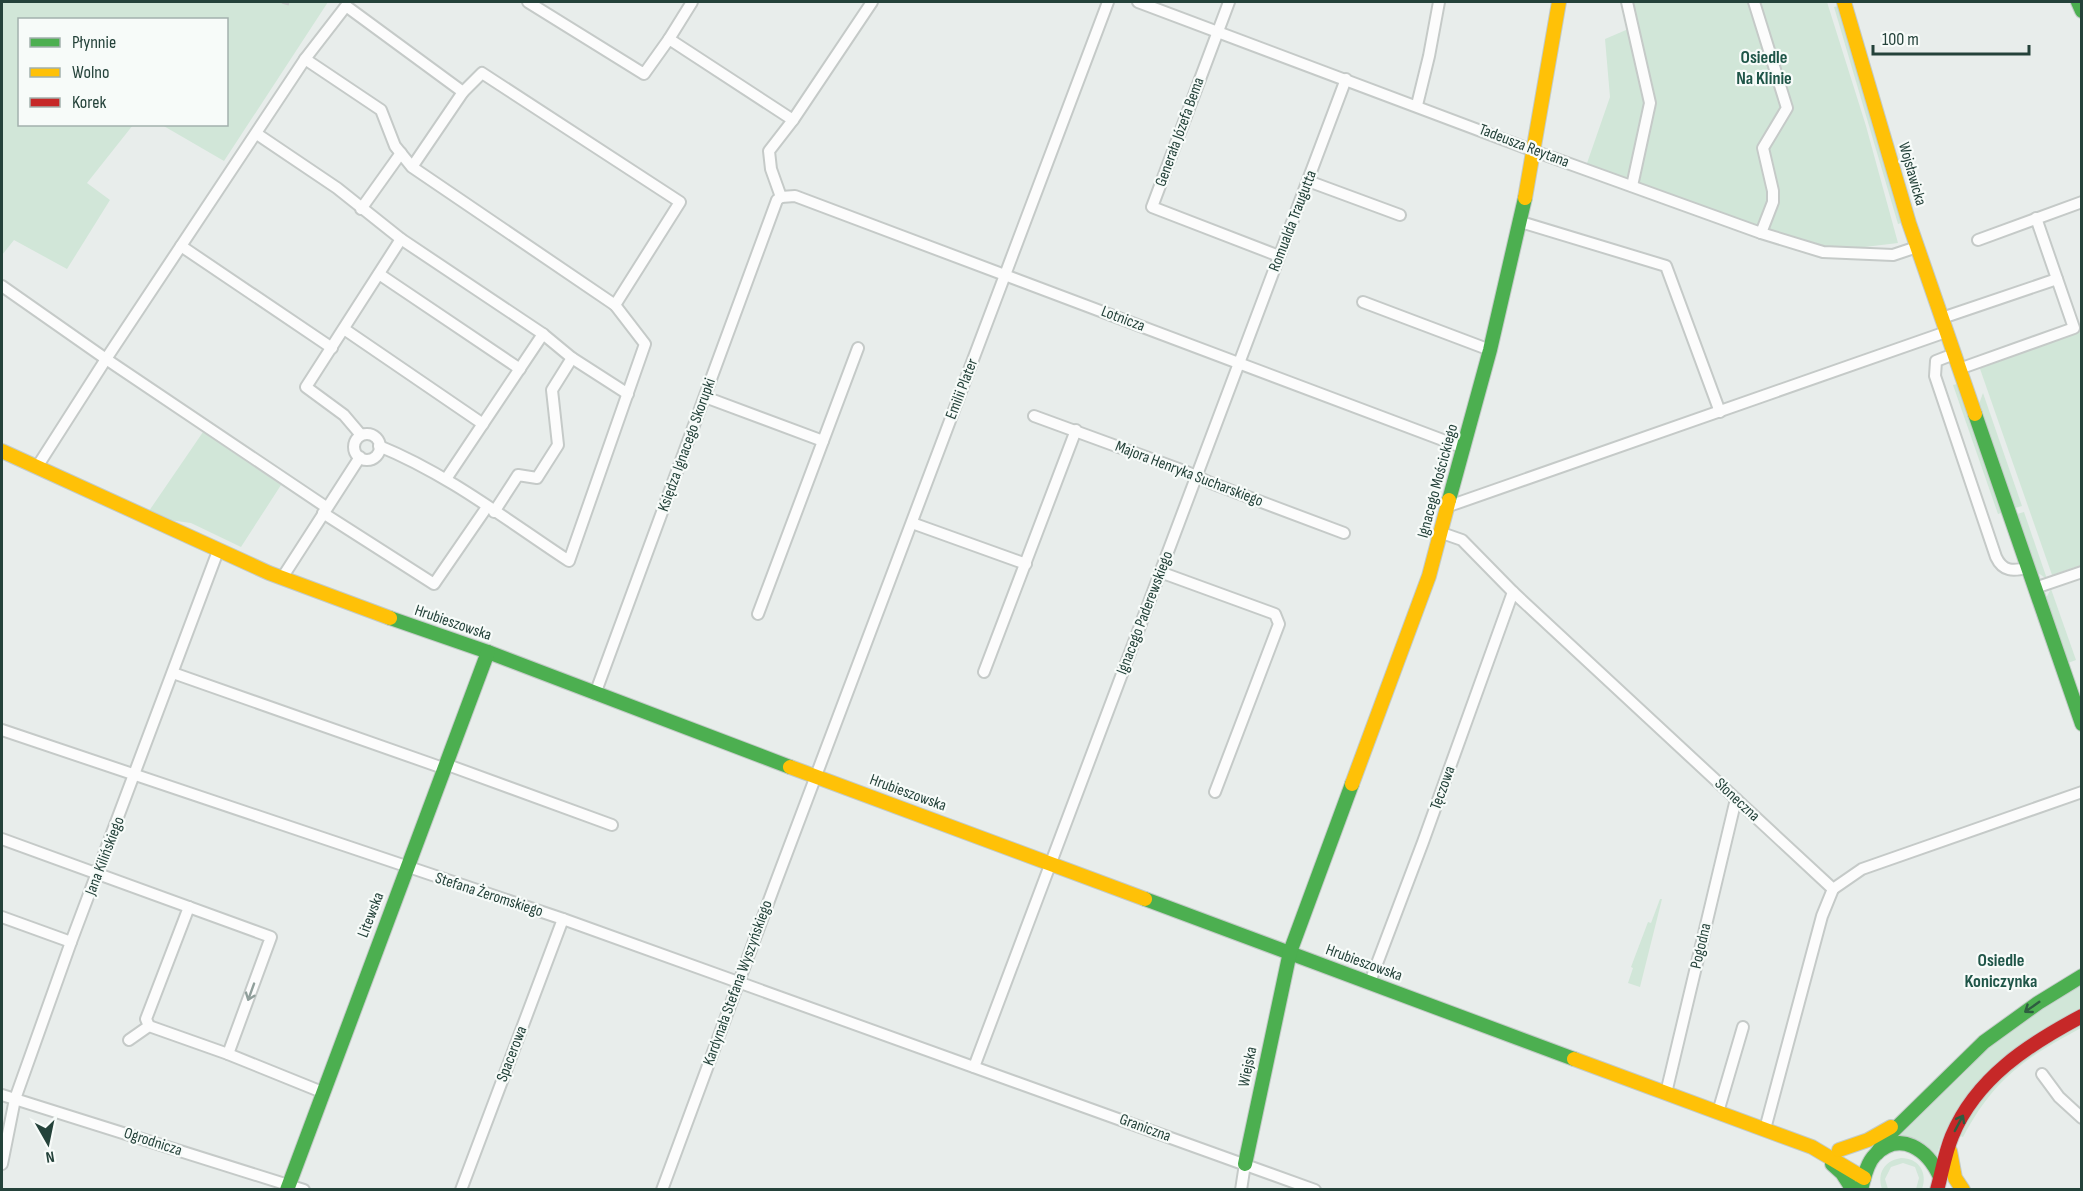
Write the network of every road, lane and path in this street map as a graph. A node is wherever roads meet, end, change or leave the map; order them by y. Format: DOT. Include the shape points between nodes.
graph roads {
  1 [pos="528,2"];
  2 [pos="692,2"];
  3 [pos="872,2"];
  4 [pos="1108,2"];
  5 [pos="1138,2"];
  6 [pos="1229,2"];
  7 [pos="1439,2"];
  8 [pos="1559,2"];
  9 [pos="1627,2"];
  10 [pos="1755,2"];
  11 [pos="1844,2"];
  12 [pos="2078,2"];
  13 [pos="2082,11"];
  14 [pos="1217,31"];
  15 [pos="669,39"];
  16 [pos="305,59"];
  17 [pos="1346,79"];
  18 [pos="464,92"];
  19 [pos="1417,105"];
  20 [pos="793,120"];
  21 [pos="256,134"];
  22 [pos="1534,151"];
  23 [pos="400,153"];
  24 [pos="412,167"];
  25 [pos="1308,181"];
  26 [pos="1632,186"];
  27 [pos="782,197"];
  28 [pos="2082,202"];
  29 [pos="361,209"];
  30 [pos="1400,215"];
  31 [pos="2036,218"];
  32 [pos="1521,222"];
  33 [pos="1761,233"];
  34 [pos="401,239"];
  35 [pos="1978,240"];
  36 [pos="181,246"];
  37 [pos="1917,248"];
  38 [pos="1279,256"];
  39 [pos="379,274"];
  40 [pos="1005,275"];
  41 [pos="2057,279"];
  42 [pos="2,286"];
  43 [pos="1363,302"];
  44 [pos="615,305"];
  45 [pos="1944,325"];
  46 [pos="344,329"];
  47 [pos="543,334"];
  48 [pos="332,348"];
  49 [pos="858,348"];
  50 [pos="1490,350"];
  51 [pos="1954,354"];
  52 [pos="572,358"];
  53 [pos="106,359"];
  54 [pos="1239,363"];
  55 [pos="520,369"];
  56 [pos="1959,369"];
  57 [pos="628,394"];
  58 [pos="705,396"];
  59 [pos="1720,412"];
  60 [pos="1034,416"];
  61 [pos="483,424"];
  62 [pos="1076,430"];
  63 [pos="361,435"];
  64 [pos="823,441"];
  65 [pos="379,446"];
  66 [pos="1464,448"];
  67 [pos="2,451"];
  68 [pos="360,458"];
  69 [pos="37,467"];
  70 [pos="1196,476"];
  71 [pos="446,479"];
  72 [pos="1449,506"];
  73 [pos="491,509"];
  74 [pos="325,510"];
  75 [pos="912,523"];
  76 [pos="1442,532"];
  77 [pos="1344,533"];
  78 [pos="218,551"];
  79 [pos="1026,564"];
  80 [pos="2028,568"];
  81 [pos="1160,572"];
  82 [pos="2082,572"];
  83 [pos="282,578"];
  84 [pos="2035,588"];
  85 [pos="1513,592"];
  86 [pos="758,614"];
  87 [pos="488,652"];
  88 [pos="984,672"];
  89 [pos="173,673"];
  90 [pos="2077,693"];
  91 [pos="595,694"];
  92 [pos="2082,724"];
  93 [pos="2,730"];
  94 [pos="444,766"];
  95 [pos="135,777"];
  96 [pos="815,777"];
  97 [pos="1215,792"];
  98 [pos="2082,792"];
  99 [pos="1736,799"];
  100 [pos="612,825"];
  101 [pos="2,839"];
  102 [pos="1051,863"];
  103 [pos="406,867"];
  104 [pos="98,874"];
  105 [pos="1833,889"];
  106 [pos="189,907"];
  107 [pos="2,917"];
  108 [pos="563,919"];
  109 [pos="71,942"];
  110 [pos="1290,952"];
  111 [pos="2082,976"];
  112 [pos="739,981"];
  113 [pos="1370,982"];
  114 [pos="2082,1016"];
  115 [pos="149,1026"];
  116 [pos="1743,1027"];
  117 [pos="129,1040"];
  118 [pos="228,1054"];
  119 [pos="975,1067"];
  120 [pos="2042,1074"];
  121 [pos="322,1092"];
  122 [pos="1666,1093"];
  123 [pos="2,1095"];
  124 [pos="15,1099"];
  125 [pos="1718,1112"];
  126 [pos="2082,1118"];
  127 [pos="1901,1123"];
  128 [pos="1765,1129"];
  129 [pos="1949,1146"];
  130 [pos="1816,1149"];
  131 [pos="1839,1150"];
  132 [pos="1877,1153"];
  133 [pos="2,1164"];
  134 [pos="1245,1164"];
  135 [pos="1941,1184"];
  136 [pos="1865,1186"];
  137 [pos="287,1187"];
  138 [pos="304,1190"];
  139 [pos="461,1190"];
  140 [pos="662,1190"];
  141 [pos="1241,1190"];
  142 [pos="1315,1190"];
  143 [pos="1853,1190"];
  144 [pos="1963,1190"];
  1 -- 15 [label="street" via="644,74"];
  2 -- 15 [label="street"];
  3 -- 20 [label="street"];
  4 -- 40 [label="street, Emilii Plater"];
  5 -- 14 [label="street, Tadeusza Reytana"];
  6 -- 14 [label="street"];
  7 -- 19 [label="street"];
  8 -- 22 [label="main road, Ignacego Mościckiego"];
  9 -- 26 [label="street" via="1650,103"];
  10 -- 33 [label="street" via="1787,108 1763,148 1773,202"];
  11 -- 37 [label="main road, Wojsławicka"];
  12 -- 13 [label="main road"];
  14 -- 17 [label="street, Tadeusza Reytana"];
  14 -- 38 [label="street, Generała Józefa Bema" via="1152,207"];
  15 -- 20 [label="street"];
  16 -- 18 [label="street" via="346,6"];
  16 -- 21 [label="street"];
  16 -- 23 [label="street" via="381,110"];
  17 -- 19 [label="street, Tadeusza Reytana"];
  17 -- 25 [label="street, Romualda Traugutta"];
  18 -- 24 [label="street"];
  18 -- 44 [label="street" via="482,73 680,202"];
  19 -- 22 [label="street, Tadeusza Reytana"];
  20 -- 27 [label="street" via="769,152"];
  21 -- 29 [label="street" via="337,188"];
  21 -- 36 [label="street"];
  22 -- 26 [label="street, Tadeusza Reytana"];
  22 -- 32 [label="main road, Ignacego Mościckiego"];
  23 -- 24 [label="street"];
  23 -- 29 [label="street"];
  24 -- 44 [label="street"];
  25 -- 30 [label="street"];
  25 -- 38 [label="street, Romualda Traugutta"];
  26 -- 33 [label="street, Tadeusza Reytana"];
  27 -- 40 [label="street, Lotnicza" via="795,196"];
  27 -- 58 [label="street, Księdza Ignacego Skorupki" via="777,200"];
  28 -- 31 [label="street"];
  29 -- 34 [label="street"];
  31 -- 35 [label="street"];
  31 -- 41 [label="street"];
  32 -- 50 [label="main road, Ignacego Mościckiego"];
  32 -- 59 [label="street" via="1666,266"];
  33 -- 37 [label="street, Tadeusza Reytana" via="1823,252 1893,255"];
  34 -- 39 [label="street"];
  34 -- 47 [label="street"];
  36 -- 48 [label="street"];
  36 -- 53 [label="street"];
  37 -- 45 [label="main road, Wojsławicka"];
  38 -- 54 [label="street, Romualda Traugutta"];
  39 -- 46 [label="street"];
  39 -- 55 [label="street"];
  40 -- 54 [label="street, Lotnicza"];
  40 -- 75 [label="street, Emilii Plater"];
  41 -- 45 [label="street"];
  41 -- 56 [label="street" via="2074,328"];
  42 -- 53 [label="street"];
  43 -- 50 [label="street"];
  44 -- 57 [label="street" via="645,344"];
  45 -- 51 [label="main road, Wojsławicka"];
  45 -- 59 [label="street"];
  46 -- 48 [label="street"];
  46 -- 61 [label="street"];
  47 -- 52 [label="street"];
  47 -- 55 [label="street"];
  48 -- 63 [label="street" via="306,387 344,415"];
  49 -- 64 [label="street"];
  50 -- 66 [label="main road, Ignacego Mościckiego"];
  51 -- 56 [label="main road, Wojsławicka"];
  51 -- 80 [label="street" via="1936,361 1935,376 1993,548 2003,567 2011,571"];
  52 -- 57 [label="street"];
  52 -- 73 [label="street" via="552,390 558,445 537,478 518,475"];
  53 -- 69 [label="street"];
  53 -- 74 [label="street"];
  54 -- 66 [label="street, Lotnicza"];
  54 -- 70 [label="street, Ignacego Paderewskiego"];
  55 -- 61 [label="street"];
  56 -- 80 [label="main road, Wojsławicka"];
  57 -- 73 [label="street" via="569,561"];
  58 -- 64 [label="street"];
  58 -- 91 [label="street, Księdza Ignacego Skorupki"];
  59 -- 72 [label="street"];
  60 -- 62 [label="street, Majora Henryka Sucharskiego"];
  61 -- 71 [label="street"];
  62 -- 70 [label="street, Majora Henryka Sucharskiego"];
  62 -- 79 [label="street"];
  63 -- 65 [label="street" via="373,436"];
  63 -- 68 [label="street" via="354,445"];
  64 -- 86 [label="street"];
  65 -- 68 [label="street" via="374,457"];
  65 -- 71 [label="street"];
  66 -- 72 [label="main road, Ignacego Mościckiego"];
  67 -- 69 [label="main road, Hrubieszowska"];
  68 -- 74 [label="street"];
  69 -- 78 [label="main road, Hrubieszowska"];
  70 -- 77 [label="street, Majora Henryka Sucharskiego"];
  70 -- 81 [label="street, Ignacego Paderewskiego"];
  71 -- 73 [label="street"];
  72 -- 76 [label="main road, Ignacego Mościckiego"];
  73 -- 74 [label="street" via="434,584"];
  74 -- 83 [label="street"];
  75 -- 79 [label="street"];
  75 -- 96 [label="street, Emilii Plater"];
  76 -- 85 [label="street, Słoneczna" via="1462,540"];
  76 -- 110 [label="main road, Ignacego Mościckiego" via="1430,576"];
  78 -- 83 [label="main road, Hrubieszowska"];
  78 -- 89 [label="street, Jana Kilińskiego"];
  79 -- 88 [label="street"];
  80 -- 84 [label="main road, Wojsławicka"];
  81 -- 97 [label="street" via="1275,614 1279,624"];
  81 -- 102 [label="street, Ignacego Paderewskiego"];
  82 -- 84 [label="street"];
  83 -- 87 [label="main road, Hrubieszowska"];
  84 -- 90 [label="main road, Wojsławicka"];
  85 -- 99 [label="street, Słoneczna"];
  85 -- 113 [label="street, Tęczowa"];
  87 -- 91 [label="main road, Hrubieszowska"];
  87 -- 94 [label="main road, Litewska"];
  89 -- 94 [label="street"];
  89 -- 95 [label="street, Jana Kilińskiego"];
  90 -- 92 [label="main road, Wojsławicka"];
  91 -- 96 [label="main road, Hrubieszowska"];
  93 -- 95 [label="street, Stefana Żeromskiego"];
  94 -- 100 [label="street"];
  94 -- 103 [label="main road, Litewska"];
  95 -- 103 [label="street, Stefana Żeromskiego"];
  95 -- 104 [label="street, Jana Kilińskiego"];
  96 -- 102 [label="main road, Hrubieszowska"];
  96 -- 112 [label="street, Kardynała Stefana Wyszyńskiego"];
  98 -- 105 [label="street" via="1862,869"];
  99 -- 105 [label="street, Słoneczna"];
  99 -- 122 [label="street, Pogodna"];
  101 -- 104 [label="street"];
  102 -- 110 [label="main road, Hrubieszowska"];
  102 -- 119 [label="street, Ignacego Paderewskiego"];
  103 -- 108 [label="street, Stefana Żeromskiego"];
  103 -- 121 [label="main road, Litewska"];
  104 -- 106 [label="street"];
  104 -- 109 [label="street, Jana Kilińskiego"];
  105 -- 128 [label="street" via="1822,916"];
  106 -- 115 [label="street" via="146,1019"];
  106 -- 118 [label="street, one-way" via="271,937"];
  107 -- 109 [label="street"];
  108 -- 112 [label="street, Stefana Żeromskiego"];
  108 -- 139 [label="street, Spacerowa"];
  109 -- 124 [label="street, Jana Kilińskiego"];
  110 -- 113 [label="main road, Hrubieszowska"];
  110 -- 134 [label="main road, Wiejska"];
  111 -- 127 [label="main road, one-way" via="1991,1036"];
  112 -- 119 [label="street, Stefana Żeromskiego"];
  112 -- 140 [label="street, Kardynała Stefana Wyszyńskiego"];
  113 -- 122 [label="main road, Hrubieszowska"];
  129 -- 114 [label="main road, one-way" via="1968,1106 1994,1073 2027,1046"];
  115 -- 117 [label="street"];
  115 -- 118 [label="street"];
  116 -- 125 [label="street"];
  118 -- 121 [label="street"];
  119 -- 134 [label="street, Graniczna"];
  120 -- 126 [label="street"];
  121 -- 137 [label="main road, Litewska"];
  122 -- 125 [label="main road, Hrubieszowska"];
  123 -- 124 [label="street, Ogrodnicza"];
  124 -- 133 [label="street, Jana Kilińskiego"];
  124 -- 137 [label="street, Ogrodnicza"];
  125 -- 128 [label="main road, Hrubieszowska"];
  127 -- 131 [label="main road"];
  127 -- 132 [label="main road"];
  128 -- 130 [label="main road, Hrubieszowska"];
  129 -- 135 [label="main road"];
  129 -- 144 [label="main road" via="1955,1178"];
  130 -- 131 [label="main road"];
  130 -- 136 [label="main road"];
  130 -- 143 [label="main road" via="1842,1173"];
  131 -- 132 [label="main road"];
  132 -- 135 [label="main road" via="1902,1144 1922,1150 1931,1158"];
  132 -- 136 [label="main road" via="1870,1163"];
  134 -- 141 [label="street, Wiejska"];
  134 -- 142 [label="street, Graniczna"];
  137 -- 138 [label="street, Ogrodnicza"];
}
